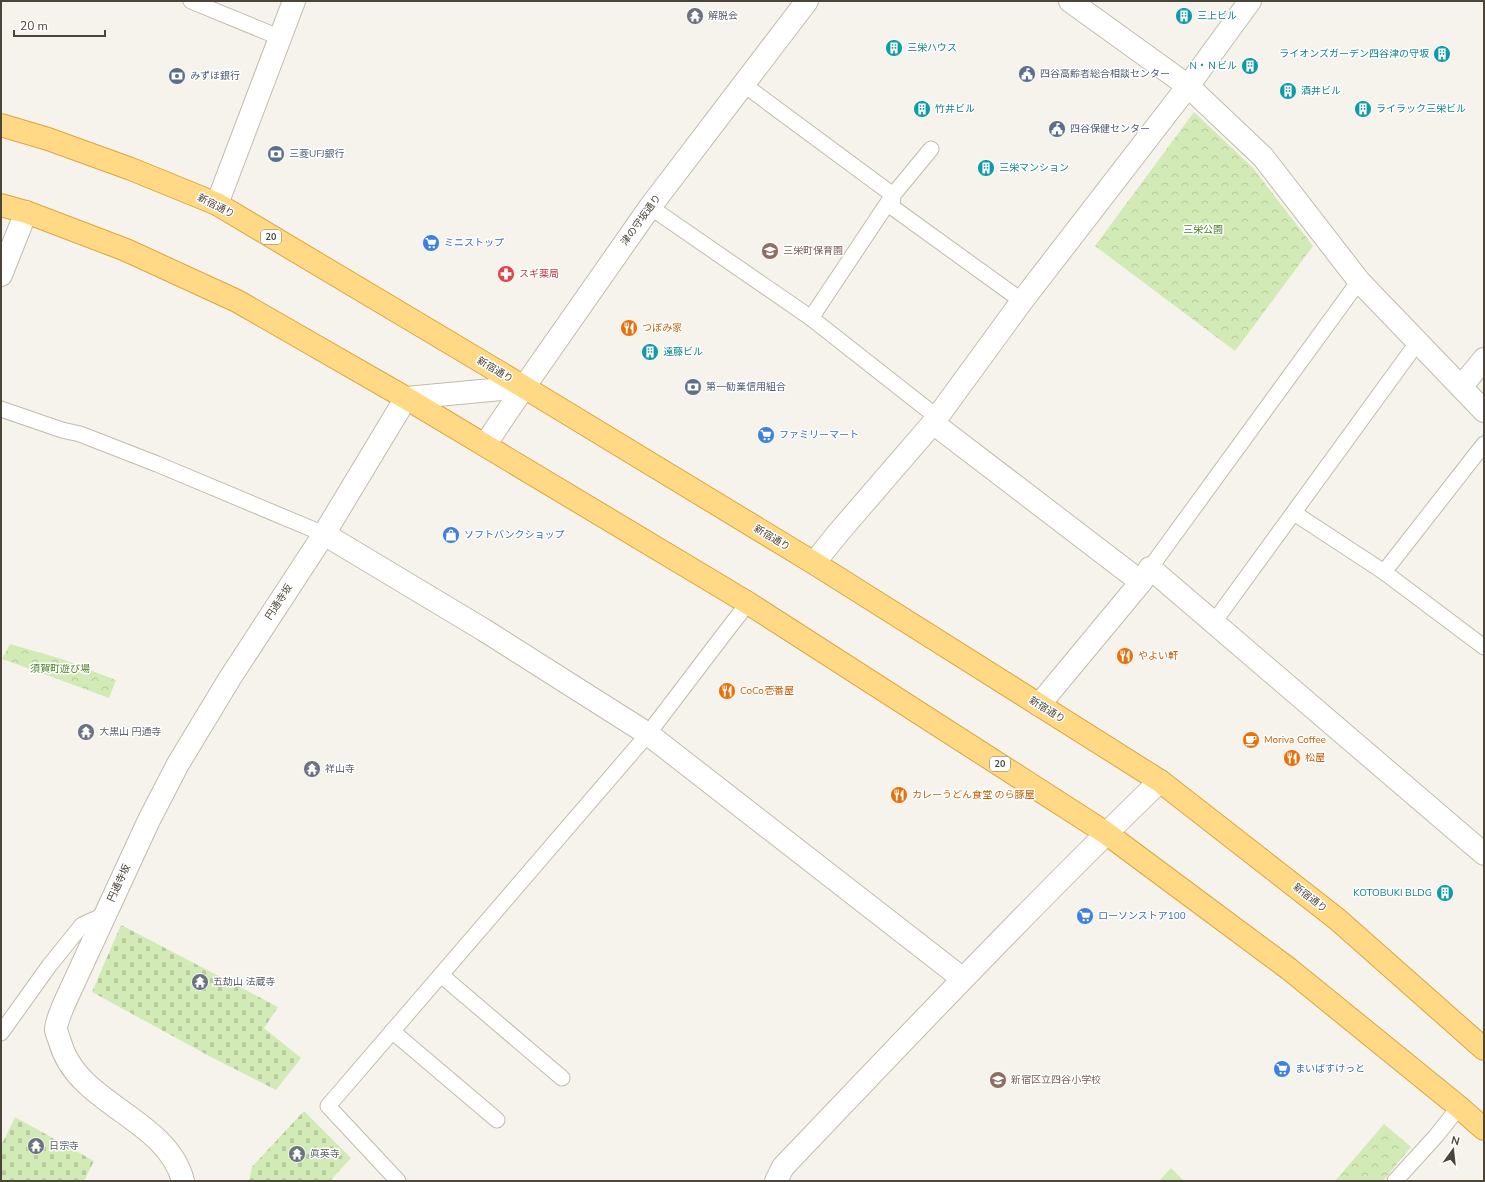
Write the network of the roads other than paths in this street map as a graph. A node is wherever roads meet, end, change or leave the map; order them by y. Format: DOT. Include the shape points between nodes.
graph roads {
  1 [pos="191,1"];
  2 [pos="294,1"];
  3 [pos="806,1"];
  4 [pos="1070,1"];
  5 [pos="1250,1"];
  6 [pos="281,38"];
  7 [pos="743,84"];
  8 [pos="1188,86"];
  9 [pos="1,125"];
  10 [pos="931,149"];
  11 [pos="893,196"];
  12 [pos="217,204"];
  13 [pos="1,205"];
  14 [pos="650,207"];
  15 [pos="26,212"];
  16 [pos="1,275"];
  17 [pos="1359,281"];
  18 [pos="1022,301"];
  19 [pos="811,318"];
  20 [pos="1417,343"];
  21 [pos="1484,359"];
  22 [pos="524,387"];
  23 [pos="1461,387"];
  24 [pos="406,398"];
  25 [pos="1,408"];
  26 [pos="1484,410"];
  27 [pos="935,420"];
  28 [pos="1484,444"];
  29 [pos="485,445"];
  30 [pos="1294,513"];
  31 [pos="324,534"];
  32 [pos="814,563"];
  33 [pos="1384,572"];
  34 [pos="1145,575"];
  35 [pos="748,603"];
  36 [pos="1214,622"];
  37 [pos="1484,647"];
  38 [pos="1039,705"];
  39 [pos="648,734"];
  40 [pos="1160,781"];
  41 [pos="1106,833"];
  42 [pos="1484,854"];
  43 [pos="104,915"];
  44 [pos="441,975"];
  45 [pos="963,979"];
  46 [pos="392,1031"];
  47 [pos="1,1033"];
  48 [pos="1484,1049"];
  49 [pos="562,1078"];
  50 [pos="1459,1107"];
  51 [pos="497,1120"];
  52 [pos="1484,1129"];
  53 [pos="183,1181"];
  54 [pos="398,1181"];
  55 [pos="776,1181"];
  56 [pos="1395,1181"];
  1 -- 6 [label="lane"];
  2 -- 6 [label="street"];
  3 -- 7 [label="street, 津の守坂通り"];
  4 -- 8 [label="street"];
  5 -- 8 [label="street"];
  6 -- 12 [label="street"];
  7 -- 11 [label="lane"];
  7 -- 14 [label="street, 津の守坂通り"];
  8 -- 17 [label="street" via="1263,157"];
  8 -- 18 [label="street"];
  9 -- 12 [label="highway, 新宿通り / 20" via="131,169"];
  10 -- 11 [label="lane"];
  11 -- 18 [label="lane" via="892,207"];
  11 -- 19 [label="lane"];
  12 -- 22 [label="highway, 新宿通り / 20"];
  13 -- 15 [label="highway, 20"];
  14 -- 19 [label="lane"];
  14 -- 22 [label="street, 津の守坂通り"];
  15 -- 16 [label="street"];
  15 -- 24 [label="highway, 20" via="126,250 236,301"];
  17 -- 20 [label="street"];
  17 -- 34 [label="lane"];
  18 -- 27 [label="street"];
  19 -- 27 [label="lane"];
  20 -- 23 [label="street"];
  20 -- 30 [label="lane"];
  21 -- 23 [label="street"];
  22 -- 24 [label="street"];
  22 -- 29 [label="street, 津の守坂通り"];
  22 -- 32 [label="highway, 新宿通り / 20"];
  23 -- 26 [label="street"];
  24 -- 29 [label="highway, 20"];
  24 -- 31 [label="street, 円通寺坂"];
  25 -- 31 [label="lane" via="80,434 157,464"];
  27 -- 32 [label="street"];
  27 -- 34 [label="street"];
  28 -- 33 [label="lane"];
  29 -- 35 [label="highway, 20"];
  30 -- 33 [label="lane"];
  30 -- 36 [label="lane"];
  31 -- 39 [label="street" via="484,630"];
  31 -- 43 [label="street, 円通寺坂" via="230,678 178,764"];
  32 -- 38 [label="highway, 新宿通り / 20"];
  33 -- 37 [label="lane"];
  34 -- 36 [label="street"];
  34 -- 38 [label="street"];
  35 -- 39 [label="lane"];
  35 -- 41 [label="highway, 20"];
  36 -- 42 [label="street"];
  38 -- 40 [label="highway, 新宿通り / 20"];
  39 -- 44 [label="lane"];
  39 -- 45 [label="street"];
  40 -- 41 [label="street"];
  40 -- 48 [label="highway, 新宿通り / 20" via="1337,919"];
  41 -- 45 [label="street"];
  41 -- 50 [label="highway, 20" via="1289,969"];
  43 -- 47 [label="lane" via="82,926 49,966"];
  43 -- 53 [label="street, 円通寺坂" via="58,1019 56,1031 63,1055 78,1076 153,1135 176,1164"];
  44 -- 46 [label="lane"];
  44 -- 49 [label="lane"];
  45 -- 55 [label="street" via="783,1168"];
  46 -- 51 [label="lane"];
  46 -- 54 [label="lane" via="328,1106"];
  50 -- 52 [label="highway, 20"];
  50 -- 56 [label="lane"];
}
